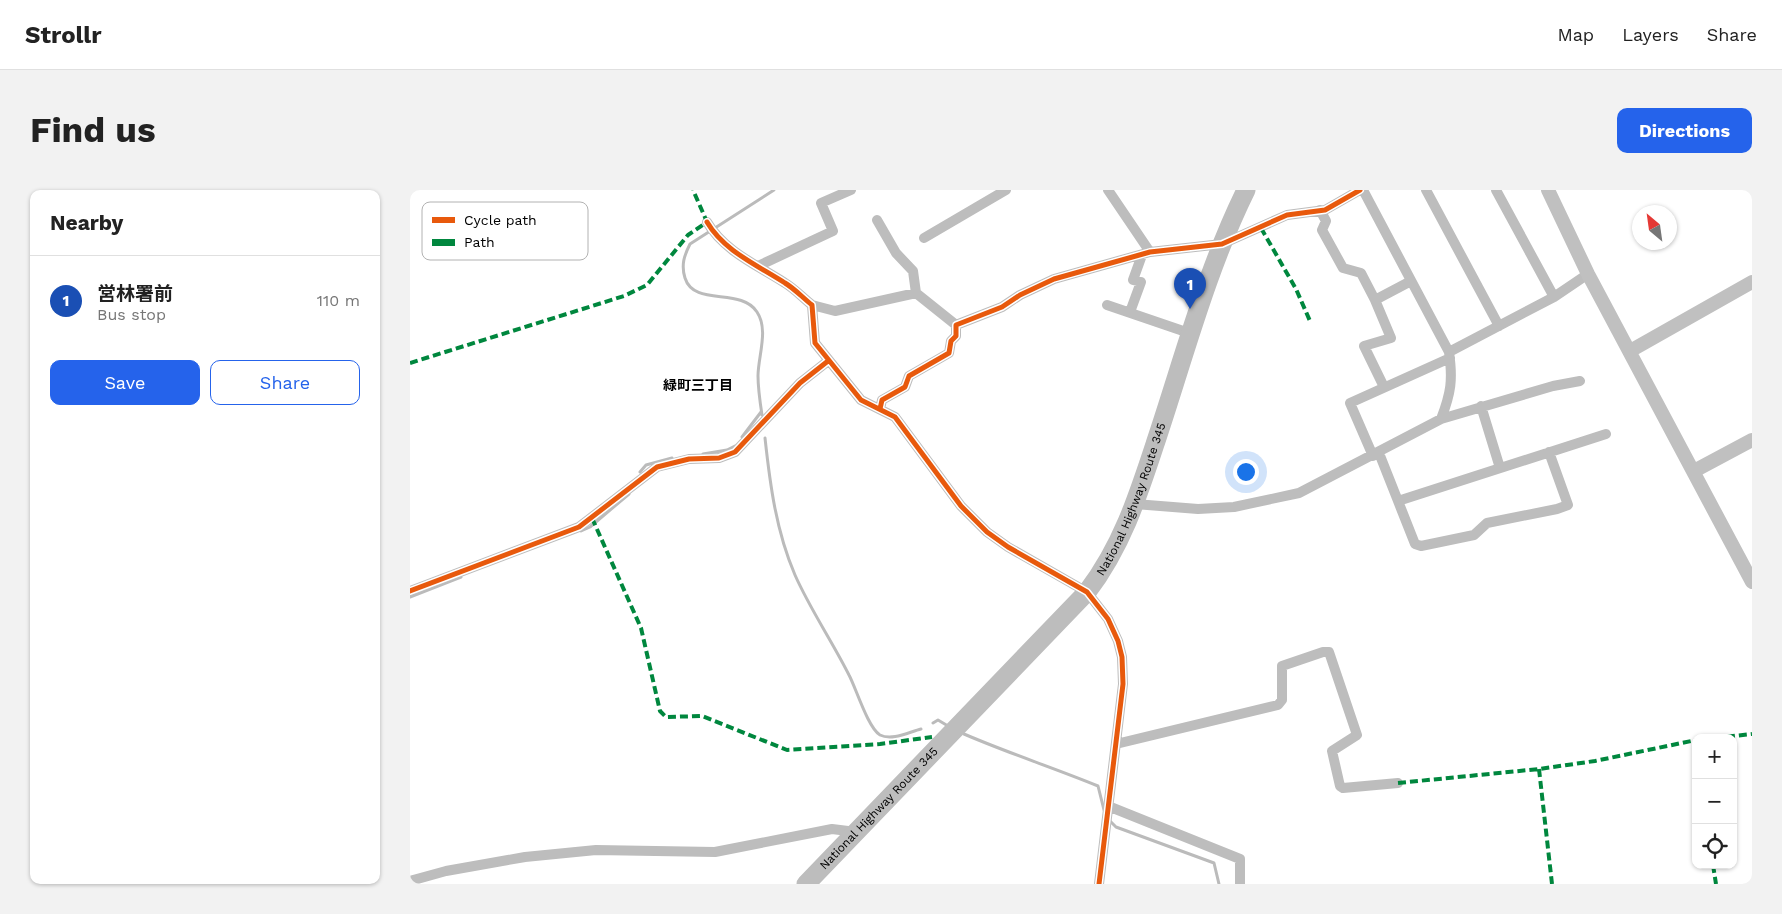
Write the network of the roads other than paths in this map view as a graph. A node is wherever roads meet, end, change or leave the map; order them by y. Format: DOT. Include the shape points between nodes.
graph roads {
  1 [pos="851,190"];
  2 [pos="1006,190"];
  3 [pos="1108,190"];
  4 [pos="1246,190"];
  5 [pos="1361,190"];
  6 [pos="1426,190"];
  7 [pos="1496,190"];
  8 [pos="1548,190"];
  9 [pos="994,193"];
  10 [pos="1320,210"];
  11 [pos="877,220"];
  12 [pos="707,222"];
  13 [pos="924,238"];
  14 [pos="1222,244"];
  15 [pos="1146,253"];
  16 [pos="758,266"];
  17 [pos="1588,274"];
  18 [pos="1412,281"];
  19 [pos="1752,282"];
  20 [pos="916,292"];
  21 [pos="1554,297"];
  22 [pos="1375,300"];
  23 [pos="812,305"];
  24 [pos="1107,305"];
  25 [pos="1130,312"];
  26 [pos="956,325"];
  27 [pos="1500,326"];
  28 [pos="1192,334"];
  29 [pos="1630,351"];
  30 [pos="1450,355"];
  31 [pos="828,361"];
  32 [pos="1580,381"];
  33 [pos="1384,387"];
  34 [pos="1481,406"];
  35 [pos="880,409"];
  36 [pos="1441,419"];
  37 [pos="1606,434"];
  38 [pos="1752,440"];
  39 [pos="1549,452"];
  40 [pos="1376,455"];
  41 [pos="1500,468"];
  42 [pos="1694,470"];
  43 [pos="1398,500"];
  44 [pos="1135,504"];
  45 [pos="1752,582"];
  46 [pos="410,591"];
  47 [pos="1087,592"];
  48 [pos="1116,744"];
  49 [pos="1398,783"];
  50 [pos="1108,806"];
  51 [pos="856,832"];
  52 [pos="410,881"];
  53 [pos="806,884"];
  54 [pos="1099,884"];
  55 [pos="1240,884"];
  1 -- 16 [label="street" via="821,203 833,231"];
  2 -- 9 [label="street"];
  3 -- 15 [label="street"];
  4 -- 14 [label="highway, National Highway Route 345"];
  5 -- 10 [label="street"];
  5 -- 18 [label="street"];
  6 -- 27 [label="street"];
  7 -- 21 [label="street"];
  8 -- 17 [label="street"];
  9 -- 13 [label="street"];
  10 -- 14 [label="street" via="1287,215"];
  10 -- 22 [label="street" via="1326,221 1322,230 1343,268 1361,273"];
  11 -- 20 [label="street" via="896,253 913,271"];
  12 -- 16 [label="street" via="715,235"];
  14 -- 15 [label="street"];
  14 -- 28 [label="highway, National Highway Route 345"];
  15 -- 25 [label="street" via="1133,280 1141,282"];
  15 -- 26 [label="street" via="1054,279 1002,307"];
  16 -- 23 [label="street"];
  17 -- 21 [label="street"];
  17 -- 29 [label="street"];
  18 -- 22 [label="street"];
  18 -- 30 [label="street"];
  19 -- 29 [label="street"];
  20 -- 23 [label="street" via="835,310"];
  20 -- 26 [label="street"];
  21 -- 27 [label="street"];
  22 -- 33 [label="street" via="1391,338 1364,346"];
  23 -- 31 [label="street" via="814,343"];
  24 -- 25 [label="street"];
  25 -- 28 [label="street"];
  26 -- 35 [label="street" via="956,336 949,353 909,376 906,387 882,400"];
  27 -- 30 [label="street"];
  28 -- 44 [label="highway, National Highway Route 345"];
  29 -- 42 [label="street"];
  30 -- 33 [label="street"];
  30 -- 36 [label="street" via="1453,376 1450,398"];
  31 -- 35 [label="street" via="861,400"];
  31 -- 46 [label="street" via="800,383 735,452 719,458 689,459 657,467 579,527"];
  32 -- 34 [label="street"];
  33 -- 40 [label="street" via="1350,403"];
  34 -- 36 [label="street"];
  34 -- 41 [label="street"];
  35 -- 47 [label="street" via="895,417 961,506 986,532"];
  36 -- 40 [label="street"];
  37 -- 39 [label="street"];
  38 -- 42 [label="street"];
  39 -- 41 [label="street"];
  39 -- 43 [label="street" via="1568,505 1557,509 1487,523 1474,535 1421,546 1415,544"];
  40 -- 43 [label="street"];
  40 -- 44 [label="street" via="1299,493 1261,503 1198,509"];
  41 -- 43 [label="street"];
  42 -- 45 [label="street"];
  44 -- 47 [label="highway, National Highway Route 345" via="1115,551"];
  47 -- 48 [label="street" via="1108,619 1122,657 1123,684"];
  47 -- 51 [label="highway, National Highway Route 345"];
  48 -- 49 [label="street" via="1278,706 1282,700 1282,666 1329,652 1357,735 1332,751 1340,786"];
  48 -- 50 [label="street"];
  50 -- 54 [label="street"];
  50 -- 55 [label="street" via="1240,859"];
  51 -- 52 [label="street" via="832,829 715,852 596,850 525,857"];
  51 -- 53 [label="highway, National Highway Route 345"];
}
